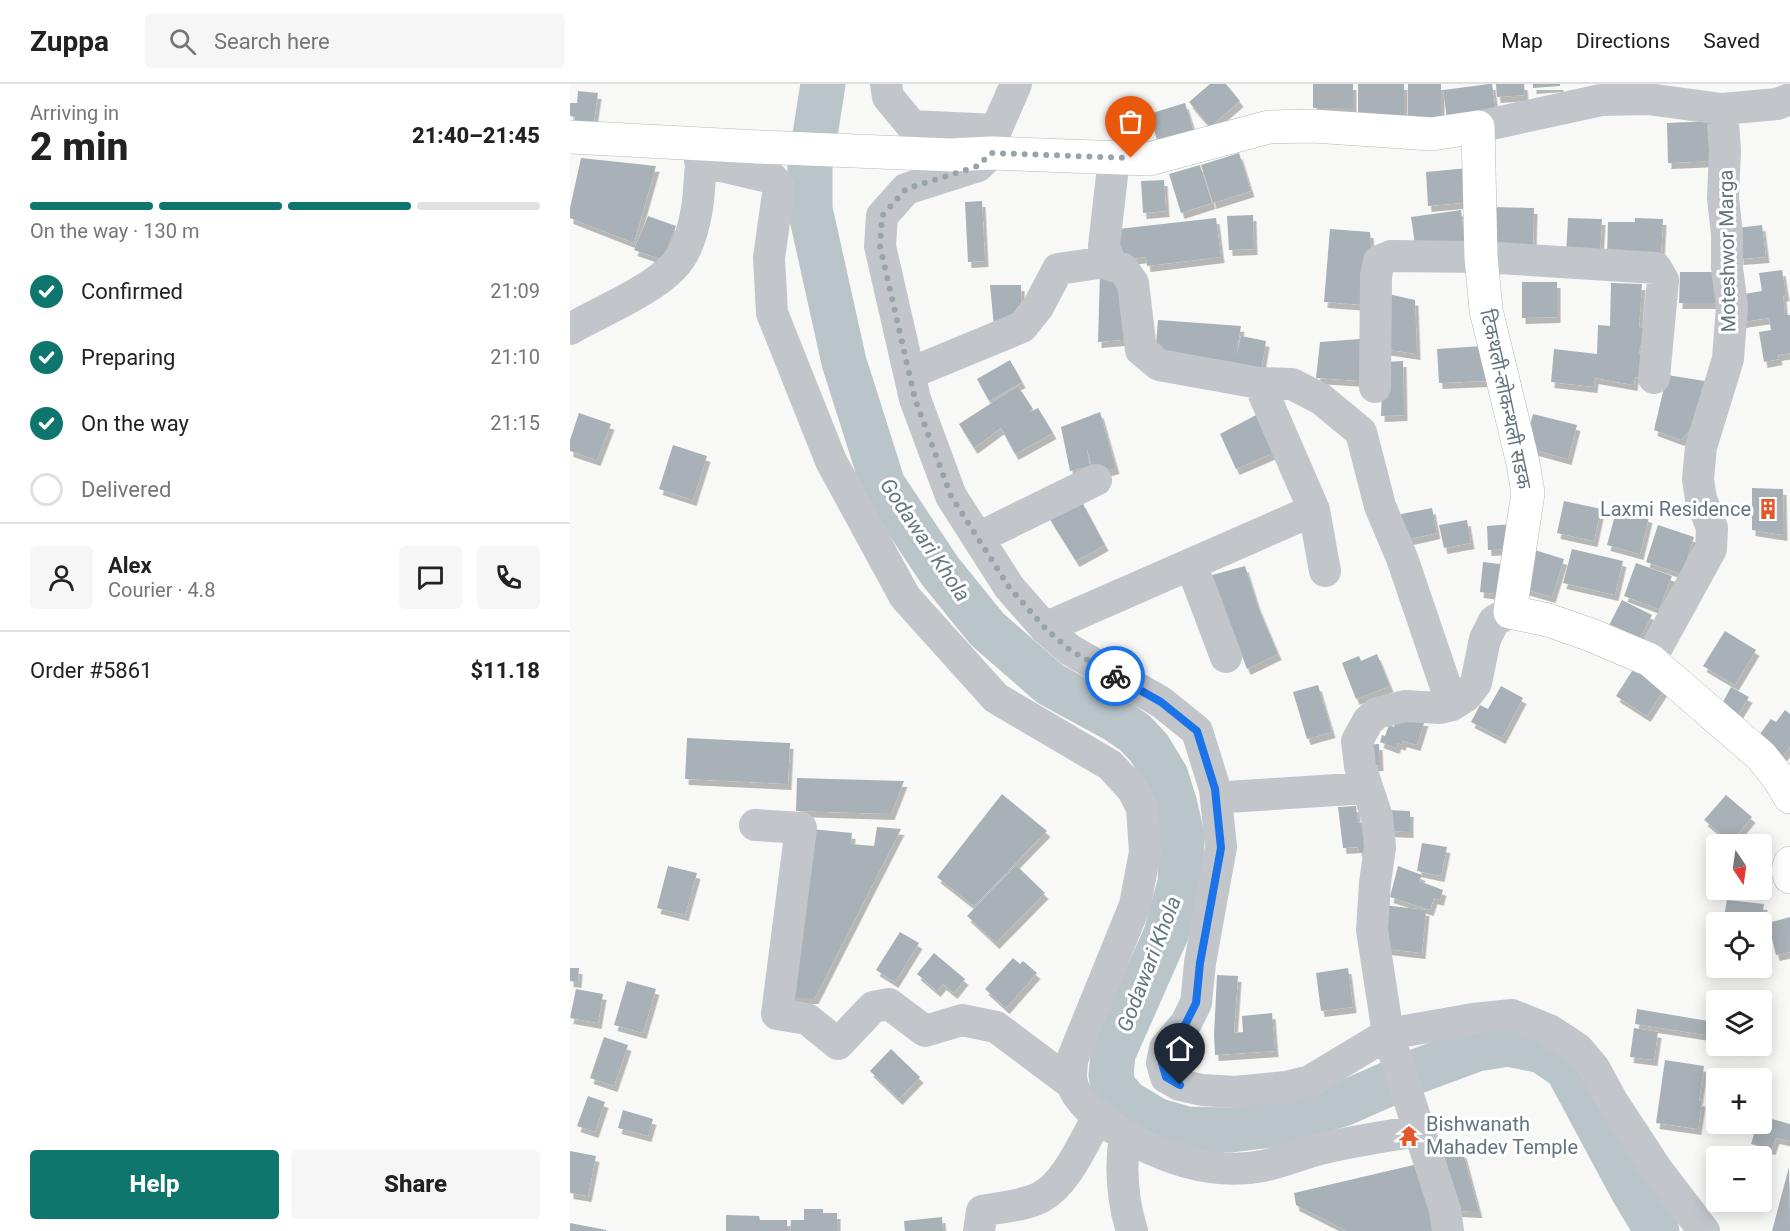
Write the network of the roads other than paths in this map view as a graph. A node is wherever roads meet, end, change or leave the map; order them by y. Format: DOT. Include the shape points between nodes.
graph roads {
  1 [pos="886,84"];
  2 [pos="1016,84"];
  3 [pos="1790,99"];
  4 [pos="1722,109"];
  5 [pos="912,126"];
  6 [pos="1478,127"];
  7 [pos="570,136"];
  8 [pos="994,142"];
  9 [pos="703,153"];
  10 [pos="1114,158"];
  11 [pos="906,189"];
  12 [pos="1481,257"];
  13 [pos="1099,263"];
  14 [pos="570,329"];
  15 [pos="918,370"];
  16 [pos="1654,378"];
  17 [pos="1259,383"];
  18 [pos="1375,387"];
  19 [pos="1096,480"];
  20 [pos="1314,510"];
  21 [pos="982,536"];
  22 [pos="1191,564"];
  23 [pos="1325,571"];
  24 [pos="1510,612"];
  25 [pos="1045,628"];
  26 [pos="1226,657"];
  27 [pos="1650,660"];
  28 [pos="1452,705"];
  29 [pos="1367,788"];
  30 [pos="1227,797"];
  31 [pos="1790,797"];
  32 [pos="754,825"];
  33 [pos="1790,862"];
  34 [pos="1790,877"];
  35 [pos="1391,1044"];
  36 [pos="1072,1084"];
  37 [pos="1098,1117"];
  38 [pos="1417,1123"];
  39 [pos="1125,1135"];
  40 [pos="979,1231"];
  41 [pos="1132,1231"];
  42 [pos="1448,1231"];
  43 [pos="1704,1231"];
  1 -- 5 [label="street" via="888,97"];
  2 -- 8 [label="street"];
  3 -- 4 [label="street" via="1777,104"];
  4 -- 6 [label="street" via="1647,99 1601,100"];
  4 -- 27 [label="street, Moteshwor Marga" via="1723,198 1732,306 1728,359 1701,447 1698,478 1712,528 1711,549"];
  5 -- 8 [label="street"];
  5 -- 11 [label="street"];
  6 -- 10 [label="main road" via="1432,134 1269,127 1149,159"];
  6 -- 12 [label="main road, टिकथली-लोकन्थली सडक"];
  7 -- 9 [label="main road"];
  8 -- 9 [label="main road, bridge" via="952,155 759,147"];
  8 -- 10 [label="main road"];
  8 -- 11 [label="street" via="978,166"];
  9 -- 14 [label="street" via="689,240 674,267 648,286"];
  9 -- 36 [label="street" via="772,178 778,186 769,258 772,313 831,461 905,597 996,698 1110,765 1133,790 1142,808 1145,852 1135,906 1072,1060"];
  10 -- 17 [label="street" via="1104,246 1112,265 1123,269 1133,283 1141,350 1159,365"];
  11 -- 25 [label="street" via="882,216 880,246 915,399 951,496 1009,587"];
  12 -- 16 [label="street" via="1656,268 1663,280"];
  12 -- 18 [label="street" via="1391,256 1378,261"];
  12 -- 24 [label="main road, टिकथली-लोकन्थली सडक" via="1486,310 1528,493"];
  13 -- 15 [label="street" via="1058,269 1038,307 1022,327"];
  17 -- 20 [label="street"];
  17 -- 28 [label="street" via="1292,384 1321,399 1360,432 1380,506"];
  19 -- 21 [label="street"];
  20 -- 22 [label="street"];
  20 -- 23 [label="street"];
  22 -- 25 [label="street"];
  22 -- 26 [label="street"];
  24 -- 27 [label="main road" via="1548,620"];
  24 -- 28 [label="street" via="1494,621 1485,639 1476,683"];
  25 -- 35 [label="street" via="1070,650 1161,702 1197,731 1215,789 1221,848 1196,1003 1186,1023 1165,1048 1162,1063 1166,1077 1202,1090 1236,1092 1286,1087 1310,1081"];
  27 -- 31 [label="main road" via="1761,756"];
  28 -- 29 [label="street" via="1390,708 1368,721 1357,741"];
  29 -- 30 [label="street"];
  29 -- 35 [label="street" via="1377,817 1380,847 1372,930"];
  32 -- 36 [label="street" via="801,828 777,1014 807,1019 838,1044 873,1007 889,1004 925,1031 962,1020 996,1027"];
  33 -- 34 [label="main road"];
  35 -- 38 [label="street"];
  35 -- 43 [label="street" via="1473,1019 1512,1015 1549,1030 1578,1049 1594,1068 1658,1170"];
  36 -- 37 [label="street"];
  37 -- 39 [label="street"];
  37 -- 40 [label="street" via="1055,1185 1041,1197 982,1211"];
  38 -- 39 [label="street" via="1262,1166 1230,1168 1182,1161"];
  38 -- 42 [label="street"];
  39 -- 41 [label="street" via="1123,1197"];
}
